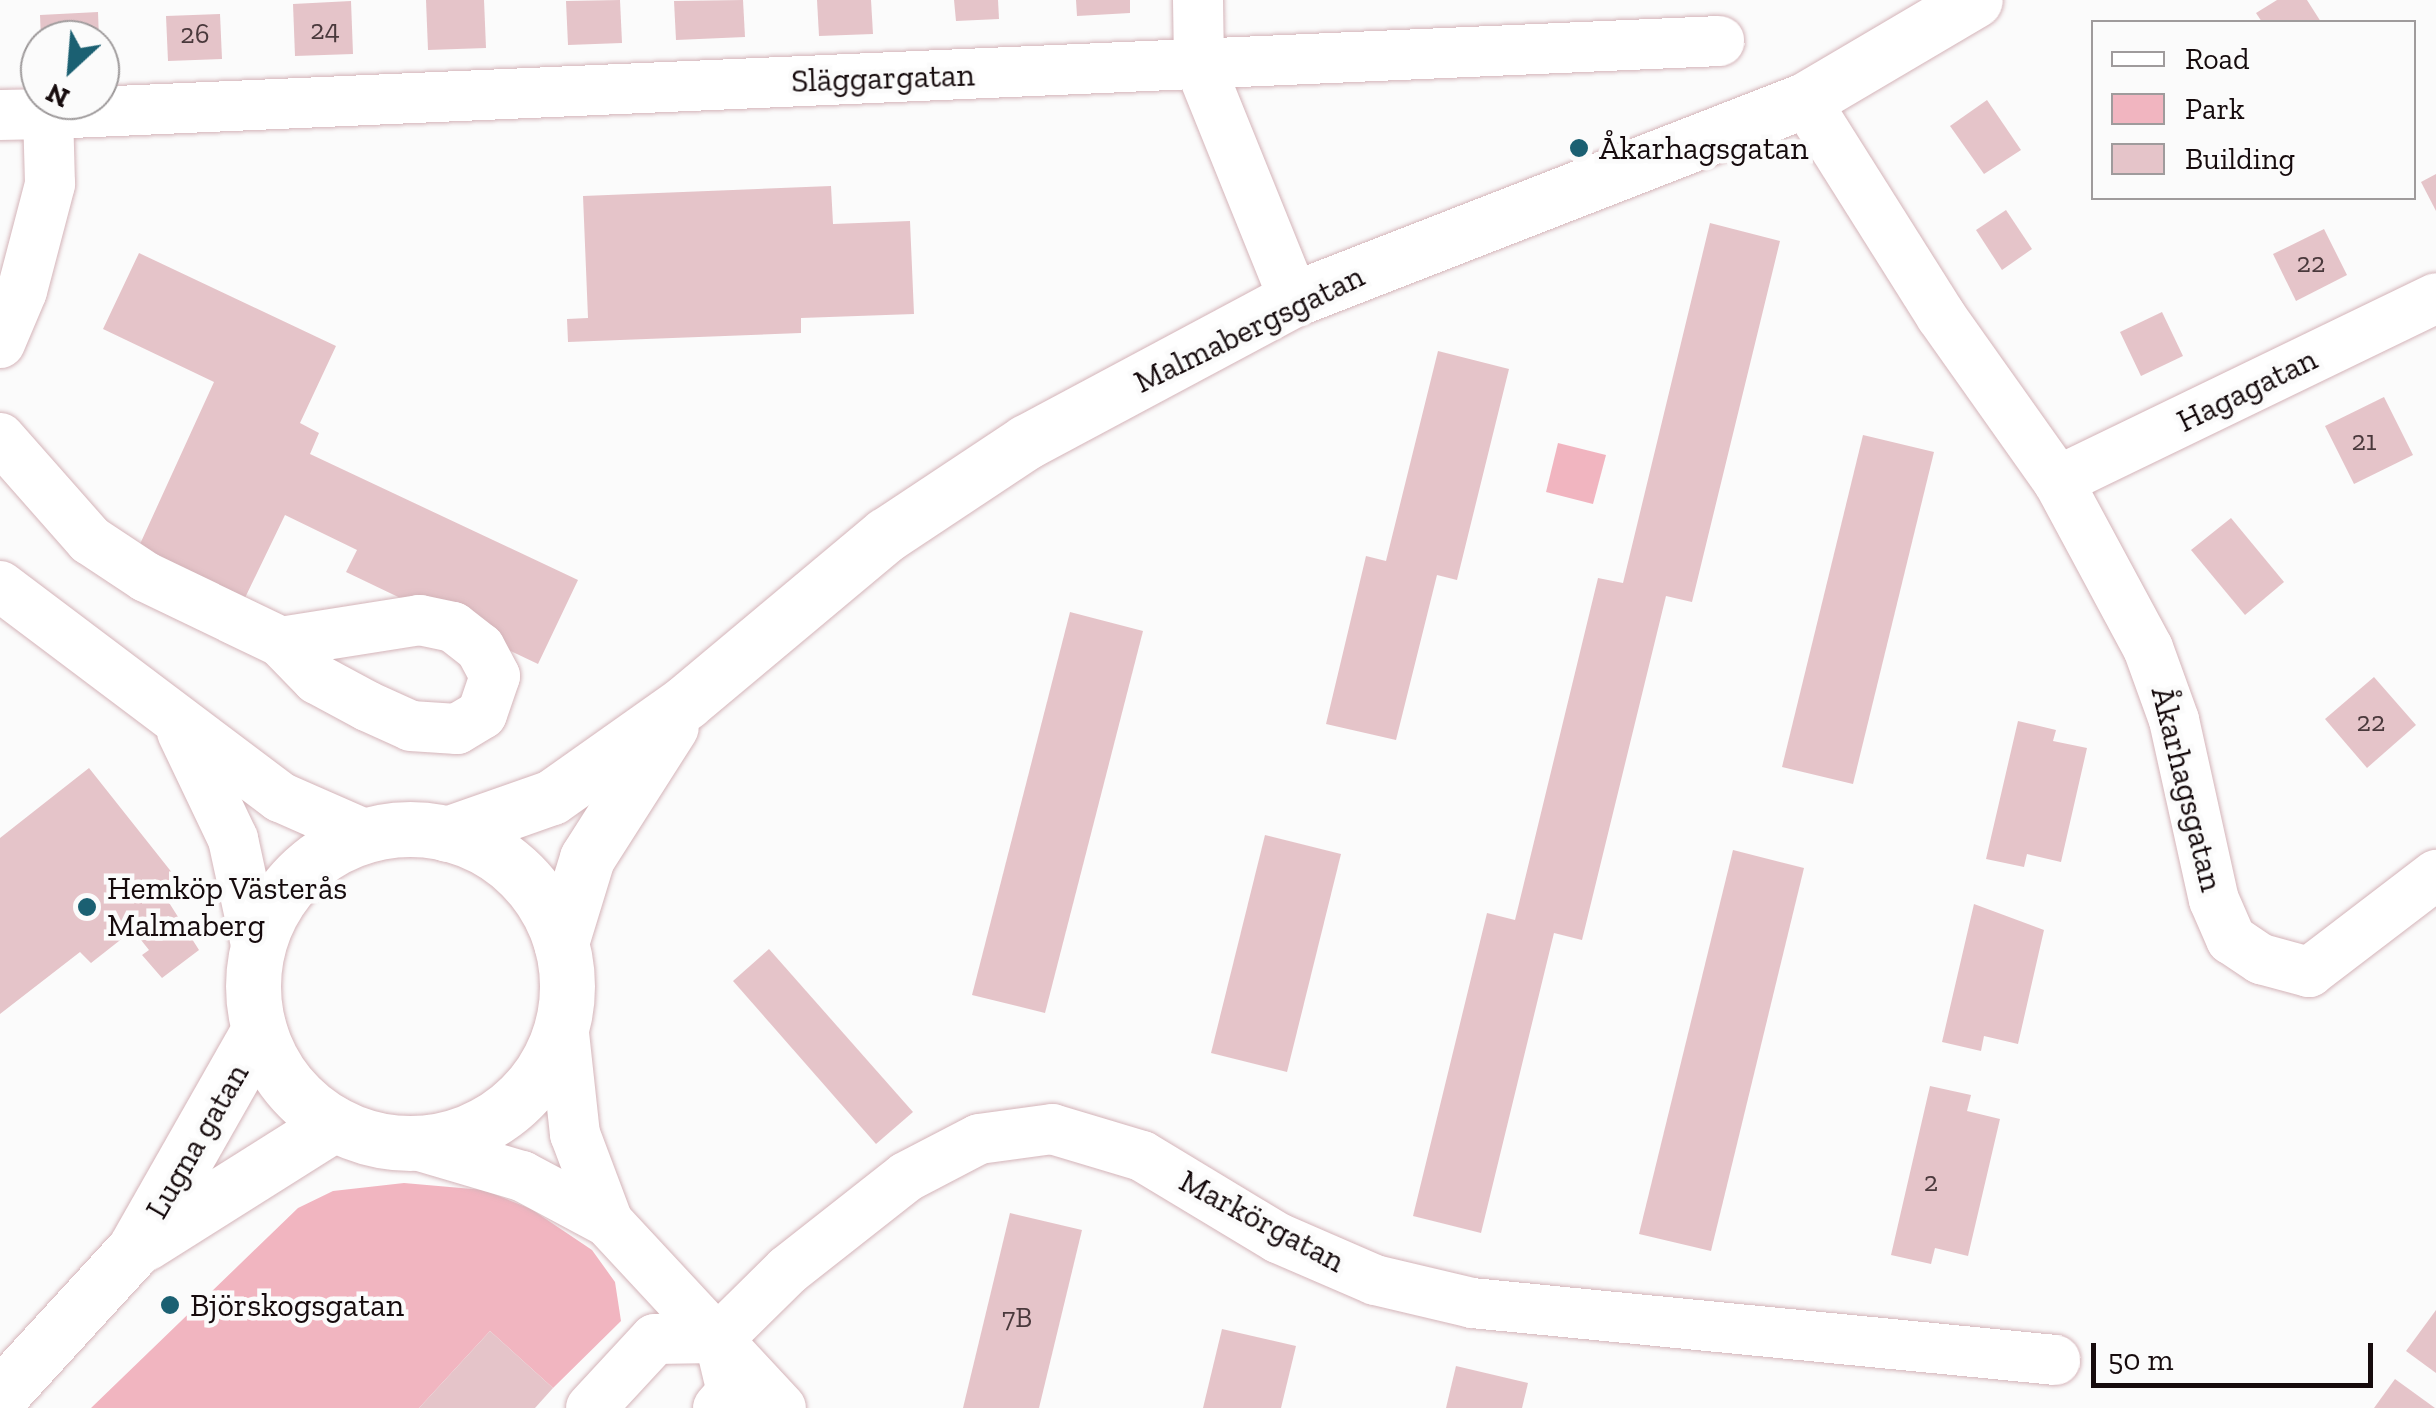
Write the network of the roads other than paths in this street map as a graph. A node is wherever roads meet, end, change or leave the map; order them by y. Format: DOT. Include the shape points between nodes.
graph roads {
  1 [pos="1198,0"];
  2 [pos="1975,0"];
  3 [pos="1719,41"];
  4 [pos="1200,64"];
  5 [pos="1805,100"];
  6 [pos="120,110"];
  7 [pos="26,120"];
  8 [pos="2436,298"];
  9 [pos="1294,299"];
  10 [pos="0,343"];
  11 [pos="0,438"];
  12 [pos="2058,482"];
  13 [pos="0,586"];
  14 [pos="281,642"];
  15 [pos="686,702"];
  16 [pos="180,728"];
  17 [pos="448,834"];
  18 [pos="366,835"];
  19 [pos="2436,874"];
  20 [pos="561,943"];
  21 [pos="257,949"];
  22 [pos="563,1024"];
  23 [pos="258,1030"];
  24 [pos="334,1124"];
  25 [pos="413,1144"];
  26 [pos="608,1222"];
  27 [pos="134,1250"];
  28 [pos="719,1338"];
  29 [pos="2055,1360"];
  30 [pos="0,1396"];
  31 [pos="591,1408"];
  32 [pos="718,1408"];
  33 [pos="781,1408"];
  1 -- 4 [label="street"];
  2 -- 5 [label="main road, Malmabergsgatan"];
  3 -- 4 [label="street, Släggargatan"];
  4 -- 6 [label="street, Släggargatan"];
  4 -- 9 [label="street"];
  5 -- 9 [label="main road, Malmabergsgatan"];
  5 -- 12 [label="street, Åkarhagsgatan" via="1941,316"];
  7 -- 10 [label="street, Släggargatan" via="50,184 22,291"];
  8 -- 12 [label="street, Hagagatan"];
  9 -- 15 [label="main road, Malmabergsgatan" via="1011,452 886,536"];
  11 -- 14 [label="street" via="90,540 146,577"];
  12 -- 19 [label="street, Åkarhagsgatan" via="2148,648 2174,720 2214,900 2231,939 2260,959 2309,972"];
  13 -- 16 [label="street"];
  15 -- 17 [label="main road, Malmabergsgatan" via="552,796"];
  15 -- 20 [label="main road, Malmabergsgatan" via="586,858"];
  16 -- 18 [label="street" via="280,798"];
  16 -- 21 [label="street" via="233,838"];
  17 -- 18 [label="main road" via="406,829"];
  17 -- 20 [label="main road" via="486,848 519,873"];
  18 -- 21 [label="main road" via="328,852 296,878 272,910"];
  20 -- 22 [label="main road"];
  21 -- 23 [label="main road" via="252,990"];
  22 -- 25 [label="main road" via="548,1062 513,1104 454,1138"];
  22 -- 26 [label="street" via="575,1134"];
  23 -- 24 [label="main road" via="275,1068 301,1100"];
  23 -- 27 [label="main road, Lugna gatan"];
  24 -- 25 [label="main road" via="372,1139"];
  24 -- 27 [label="main road, Lugna gatan"];
  25 -- 26 [label="street" via="522,1176"];
  26 -- 28 [label="street"];
  27 -- 30 [label="main road, Lugna gatan"];
  28 -- 29 [label="street, Markörgatan" via="788,1270 906,1176 980,1139 1052,1129 1142,1156 1278,1238 1375,1280 1472,1302"];
  28 -- 31 [label="street" via="655,1339"];
  28 -- 32 [label="street" via="732,1392"];
  28 -- 33 [label="street"];
}
